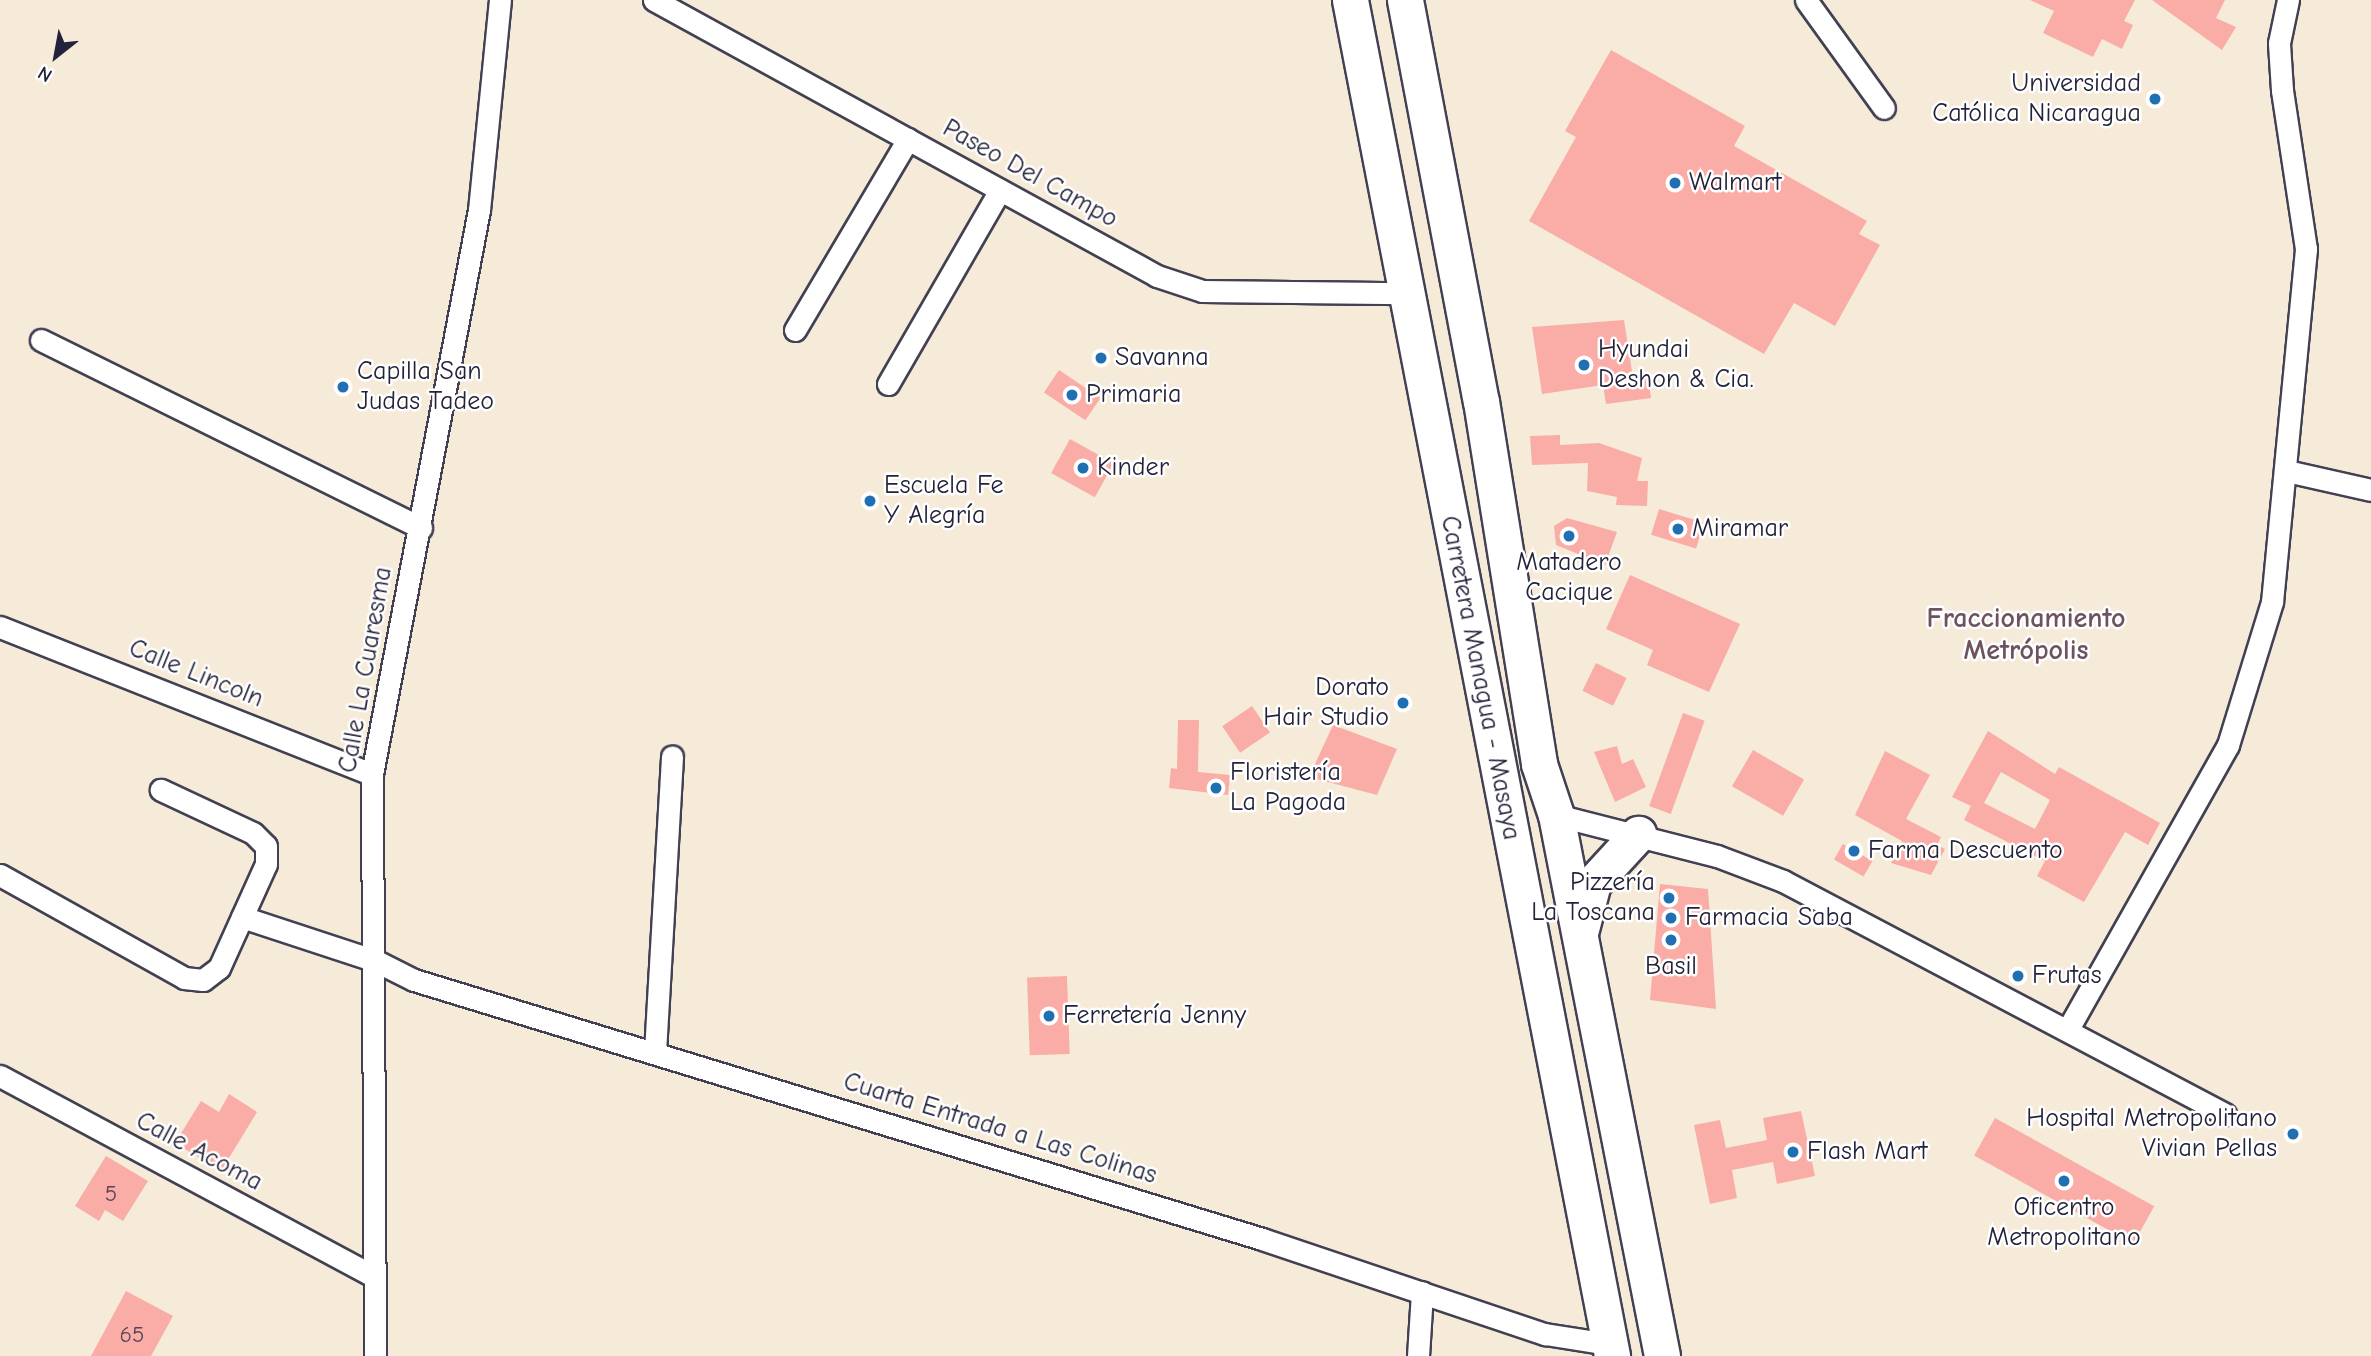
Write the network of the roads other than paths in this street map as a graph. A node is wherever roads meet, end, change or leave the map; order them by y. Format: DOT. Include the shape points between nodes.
graph roads {
  1 [pos="500,0"];
  2 [pos="654,0"];
  3 [pos="1350,0"];
  4 [pos="1405,0"];
  5 [pos="1806,0"];
  6 [pos="2299,0"];
  7 [pos="2286,8"];
  8 [pos="1884,108"];
  9 [pos="908,139"];
  10 [pos="1000,190"];
  11 [pos="1407,293"];
  12 [pos="1462,319"];
  13 [pos="796,330"];
  14 [pos="1416,337"];
  15 [pos="41,340"];
  16 [pos="888,384"];
  17 [pos="1481,401"];
  18 [pos="1428,405"];
  19 [pos="2287,471"];
  20 [pos="2371,490"];
  21 [pos="421,528"];
  22 [pos="0,627"];
  23 [pos="1481,682"];
  24 [pos="672,756"];
  25 [pos="372,774"];
  26 [pos="160,790"];
  27 [pos="1556,815"];
  28 [pos="1639,834"];
  29 [pos="0,875"];
  30 [pos="242,917"];
  31 [pos="1580,947"];
  32 [pos="376,961"];
  33 [pos="1542,989"];
  34 [pos="2068,1029"];
  35 [pos="655,1052"];
  36 [pos="0,1076"];
  37 [pos="2225,1114"];
  38 [pos="373,1276"];
  39 [pos="1422,1292"];
  40 [pos="1611,1350"];
  41 [pos="375,1356"];
  42 [pos="1418,1356"];
  43 [pos="1662,1356"];
  1 -- 21 [label="street, Calle La Cuaresma" via="479,210"];
  2 -- 9 [label="street, Paseo Del Campo"];
  3 -- 11 [label="highway, Carretera Managua - Masaya"];
  4 -- 12 [label="highway, Carretera Managua - Masaya"];
  5 -- 8 [label="street"];
  6 -- 7 [label="street"];
  7 -- 19 [label="street" via="2282,90 2306,249"];
  9 -- 10 [label="street, Paseo Del Campo"];
  9 -- 13 [label="street"];
  10 -- 11 [label="street, Paseo Del Campo" via="1157,276 1202,291"];
  10 -- 16 [label="street"];
  11 -- 14 [label="highway, Carretera Managua - Masaya"];
  12 -- 14 [label="highway" via="1444,349"];
  12 -- 17 [label="highway, Carretera Managua - Masaya"];
  14 -- 18 [label="highway, Carretera Managua - Masaya"];
  15 -- 21 [label="street"];
  17 -- 18 [label="highway" via="1463,380 1446,376 1436,382"];
  17 -- 27 [label="highway, Carretera Managua - Masaya" via="1539,764"];
  18 -- 23 [label="highway, Carretera Managua - Masaya"];
  19 -- 20 [label="street"];
  19 -- 34 [label="street" via="2272,601 2228,745"];
  21 -- 25 [label="street, Calle La Cuaresma"];
  22 -- 25 [label="street, Calle Lincoln"];
  23 -- 27 [label="highway" via="1493,700 1507,761 1528,797"];
  23 -- 33 [label="highway, Carretera Managua - Masaya"];
  24 -- 35 [label="street"];
  25 -- 32 [label="street, Calle La Cuaresma"];
  26 -- 30 [label="street" via="253,833 266,846 266,864"];
  27 -- 28 [label="street"];
  27 -- 31 [label="highway, Carretera Managua - Masaya"];
  27 -- 33 [label="highway" via="1537,843"];
  28 -- 31 [label="highway" via="1592,883 1583,905"];
  28 -- 34 [label="street" via="1783,881"];
  29 -- 30 [label="street" via="184,978 203,980 219,968"];
  30 -- 32 [label="street, Cuarta Entrada a Las Colinas"];
  31 -- 43 [label="highway, Carretera Managua - Masaya"];
  32 -- 35 [label="street, Cuarta Entrada a Las Colinas" via="414,980"];
  32 -- 38 [label="street, Calle La Cuaresma"];
  33 -- 40 [label="highway, Carretera Managua - Masaya"];
  34 -- 37 [label="street"];
  35 -- 39 [label="street, Cuarta Entrada a Las Colinas"];
  36 -- 38 [label="street, Calle Acoma"];
  38 -- 41 [label="street, Calle La Cuaresma"];
  39 -- 40 [label="street, Cuarta Entrada a Las Colinas" via="1545,1334"];
  39 -- 42 [label="street"];
}
